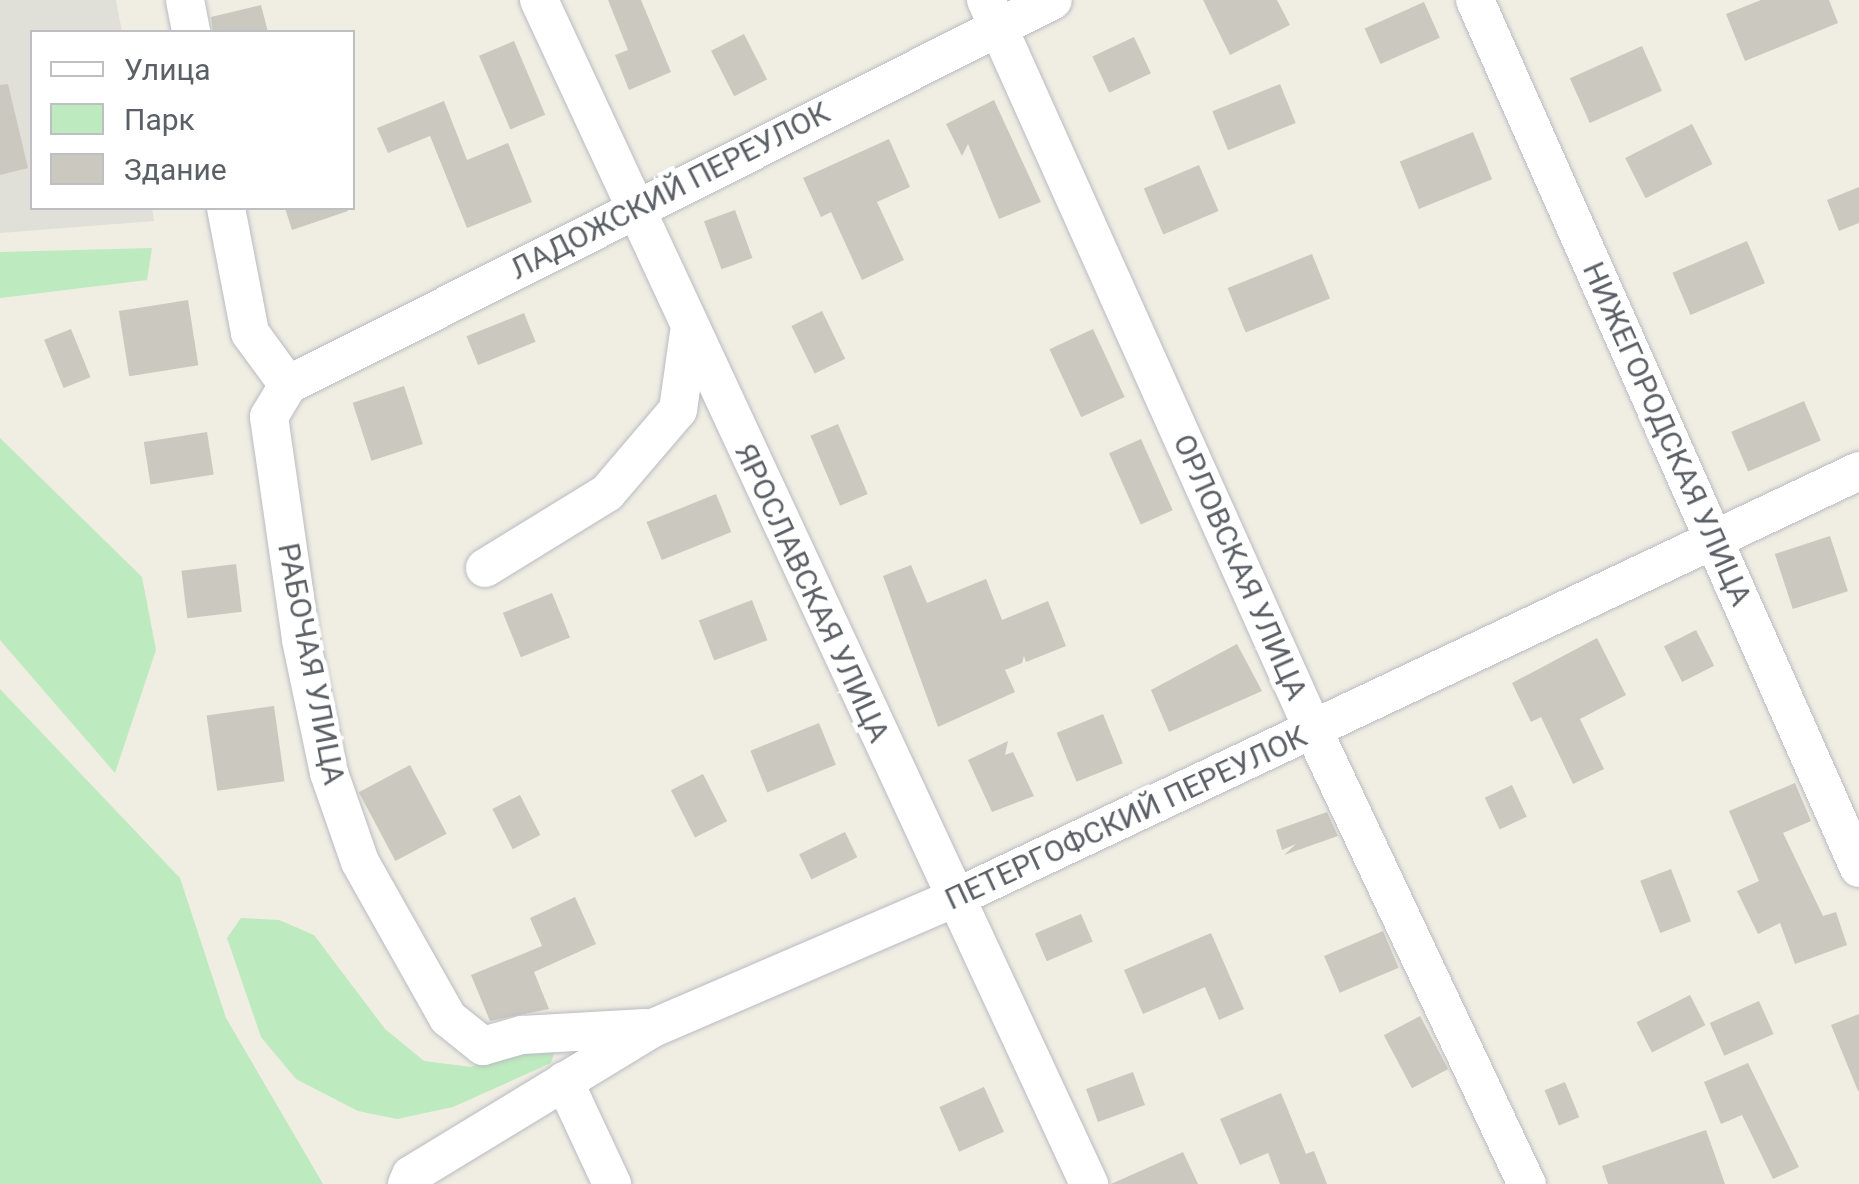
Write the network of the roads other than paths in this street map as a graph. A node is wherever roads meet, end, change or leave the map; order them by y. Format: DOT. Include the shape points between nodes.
graph roads {
  1 [pos="185,0"];
  2 [pos="539,0"];
  3 [pos="1053,0"];
  4 [pos="1475,0"];
  5 [pos="992,13"];
  6 [pos="191,30"];
  7 [pos="635,208"];
  8 [pos="226,210"];
  9 [pos="690,333"];
  10 [pos="288,384"];
  11 [pos="1859,471"];
  12 [pos="1714,538"];
  13 [pos="485,568"];
  14 [pos="1314,732"];
  15 [pos="1859,868"];
  16 [pos="955,898"];
  17 [pos="653,1028"];
  18 [pos="564,1081"];
  19 [pos="406,1181"];
  20 [pos="612,1184"];
  21 [pos="1089,1184"];
  22 [pos="1526,1184"];
  1 -- 6 [label="street"];
  2 -- 7 [label="street, ЯРОСЛАВСКАЯ УЛИЦА"];
  3 -- 5 [label="street, ЛАДОЖСКИЙ ПЕРЕУЛОК"];
  4 -- 12 [label="street, НИЖЕГОРОДСКАЯ УЛИЦА"];
  5 -- 7 [label="street, ЛАДОЖСКИЙ ПЕРЕУЛОК"];
  5 -- 14 [label="street, ОРЛОВСКАЯ УЛИЦА"];
  7 -- 9 [label="street, ЯРОСЛАВСКАЯ УЛИЦА"];
  7 -- 10 [label="street, ЛАДОЖСКИЙ ПЕРЕУЛОК"];
  8 -- 10 [label="street" via="250,333"];
  9 -- 13 [label="street" via="678,410 607,493"];
  9 -- 16 [label="street, ЯРОСЛАВСКАЯ УЛИЦА"];
  10 -- 17 [label="street, РАБОЧАЯ УЛИЦА" via="269,417 301,640 329,773 360,862 448,1018 483,1046 522,1035"];
  11 -- 12 [label="street, ПЕТЕРГОФСКИЙ ПЕРЕУЛОК"];
  12 -- 14 [label="street, ПЕТЕРГОФСКИЙ ПЕРЕУЛОК"];
  12 -- 15 [label="street, НИЖЕГОРОДСКАЯ УЛИЦА"];
  14 -- 16 [label="street, ПЕТЕРГОФСКИЙ ПЕРЕУЛОК"];
  14 -- 22 [label="street, ОРЛОВСКАЯ УЛИЦА"];
  16 -- 17 [label="street, ПЕТЕРГОФСКИЙ ПЕРЕУЛОК"];
  16 -- 21 [label="street, ЯРОСЛАВСКАЯ УЛИЦА"];
  17 -- 18 [label="street, ПЕТЕРГОФСКИЙ ПЕРЕУЛОК"];
  18 -- 19 [label="street, ПЕТЕРГОФСКИЙ ПЕРЕУЛОК"];
  18 -- 20 [label="street"];
}
